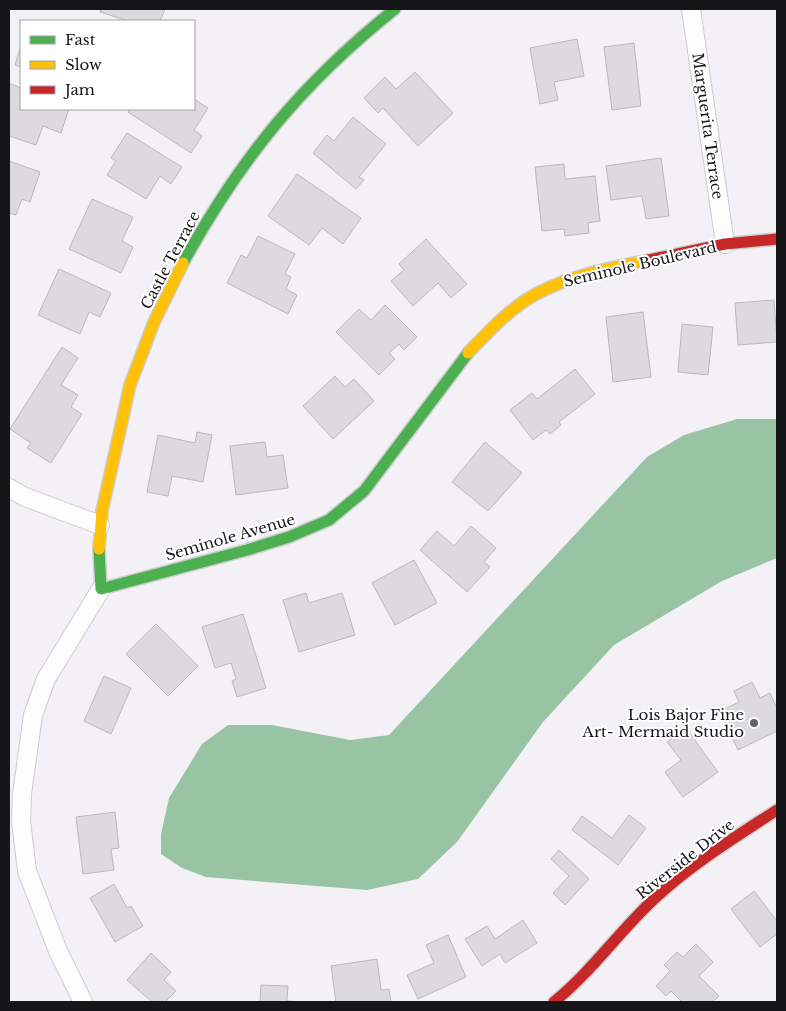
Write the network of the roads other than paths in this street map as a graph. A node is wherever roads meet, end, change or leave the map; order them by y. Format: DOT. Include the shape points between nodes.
graph roads {
  1 [pos="395,9"];
  2 [pos="691,9"];
  3 [pos="777,238"];
  4 [pos="725,244"];
  5 [pos="468,353"];
  6 [pos="9,488"];
  7 [pos="100,526"];
  8 [pos="101,589"];
  9 [pos="777,810"];
  10 [pos="83,1002"];
  11 [pos="554,1002"];
  1 -- 7 [label="street, Castle Terrace" via="342,52 290,106 227,189 193,242 151,328 133,375"];
  2 -- 4 [label="street, Marguerita Terrace"];
  3 -- 4 [label="street, Seminole Boulevard"];
  4 -- 5 [label="street, Seminole Boulevard" via="619,266 557,283 537,293 500,320"];
  5 -- 8 [label="street, Seminole Avenue" via="364,491 329,520 247,550"];
  6 -- 7 [label="street"];
  7 -- 8 [label="street, Castle Terrace"];
  8 -- 10 [label="street" via="46,679 33,715 22,794 21,821 27,871 58,951"];
  9 -- 11 [label="street, Riverside Drive" via="734,838 654,900 576,985"];
}
